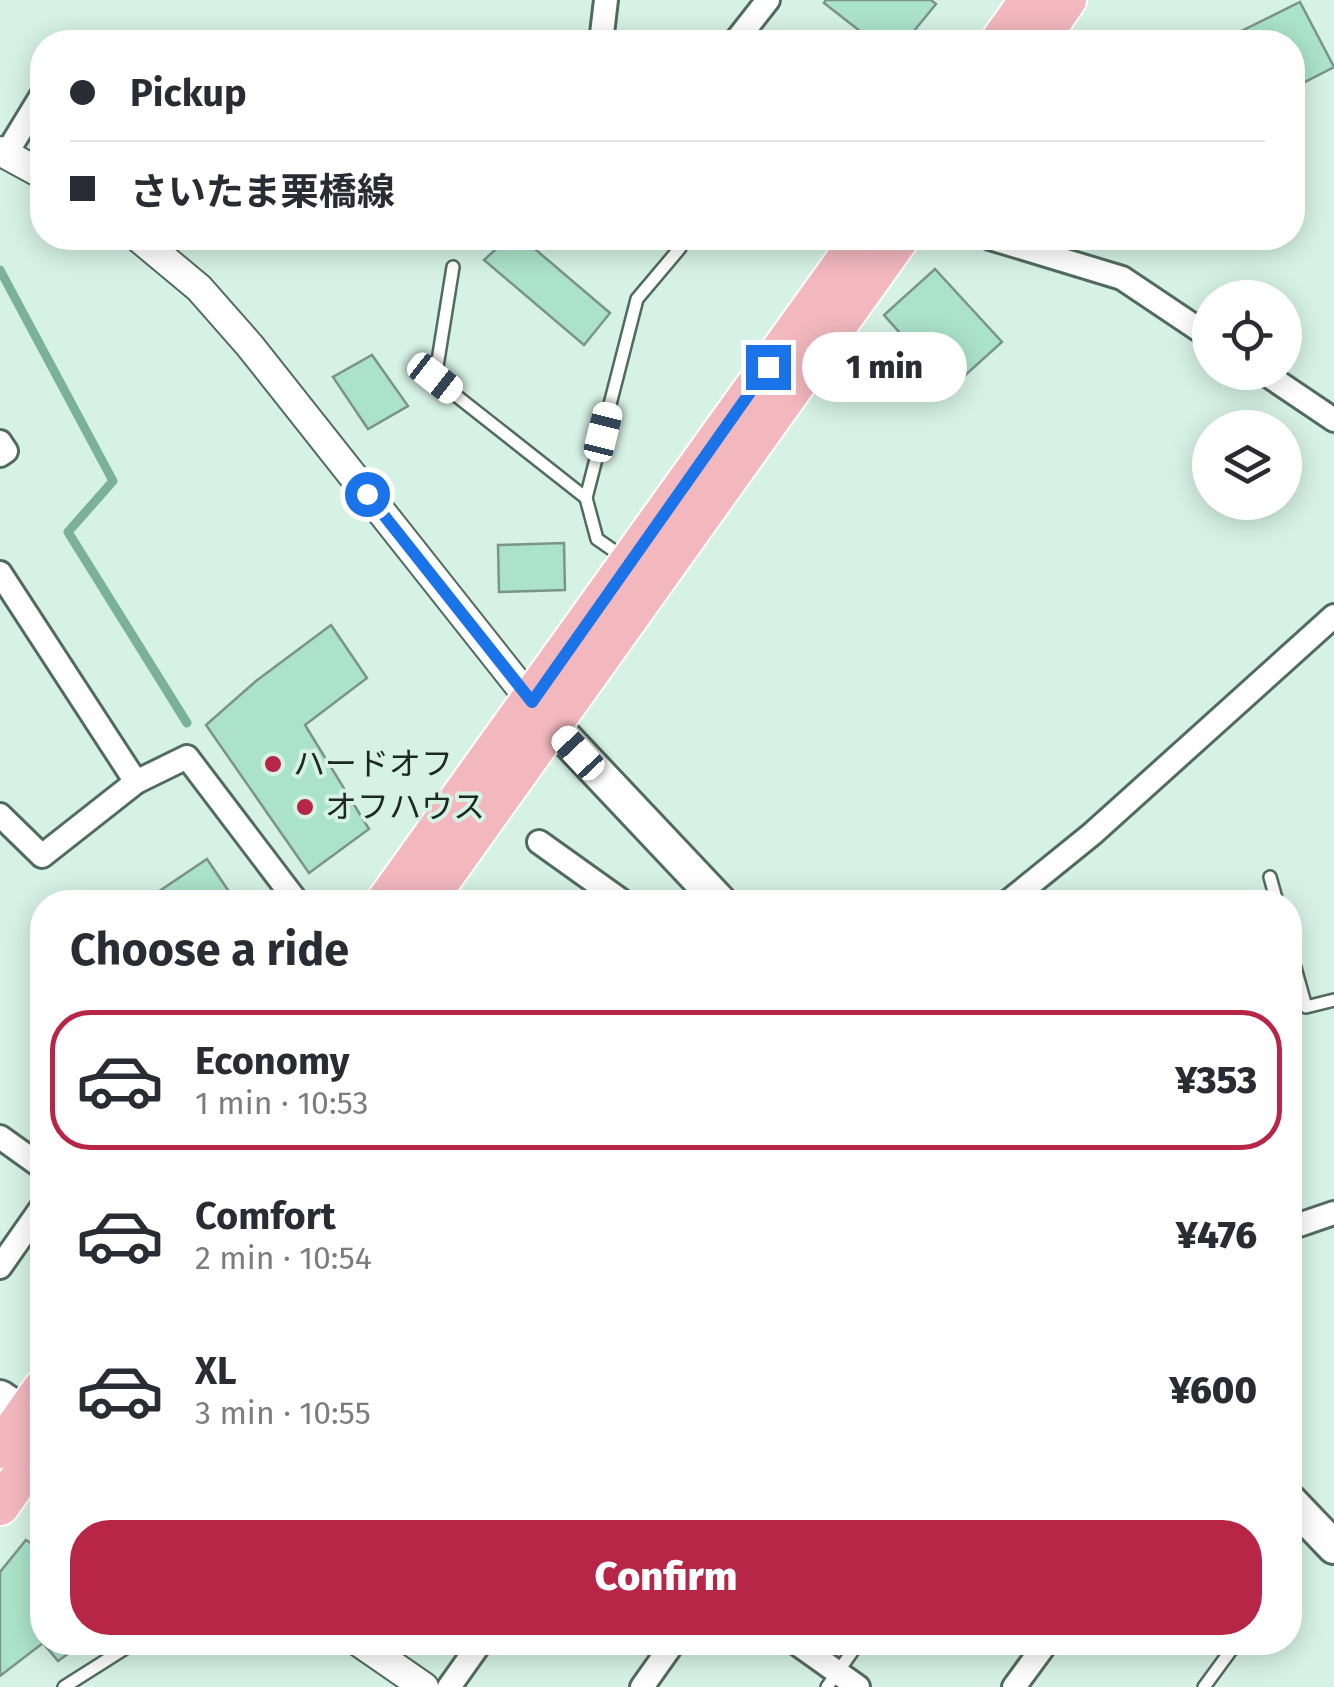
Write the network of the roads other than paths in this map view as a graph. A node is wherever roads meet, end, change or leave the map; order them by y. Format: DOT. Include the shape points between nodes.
graph roads {
  1 [pos="606,0"];
  2 [pos="768,0"];
  3 [pos="1029,0"];
  4 [pos="1068,0"];
  5 [pos="602,30"];
  6 [pos="744,30"];
  7 [pos="1008,30"];
  8 [pos="1047,30"];
  9 [pos="30,112"];
  10 [pos="3,152"];
  11 [pos="30,167"];
  12 [pos="154,250"];
  13 [pos="678,250"];
  14 [pos="852,250"];
  15 [pos="891,250"];
  16 [pos="1030,250"];
  17 [pos="453,267"];
  18 [pos="1192,325"];
  19 [pos="1290,390"];
  20 [pos="1334,420"];
  21 [pos="0,442"];
  22 [pos="0,456"];
  23 [pos="586,498"];
  24 [pos="631,562"];
  25 [pos="0,573"];
  26 [pos="1334,616"];
  27 [pos="542,713"];
  28 [pos="136,782"];
  29 [pos="0,816"];
  30 [pos="540,842"];
  31 [pos="1270,877"];
  32 [pos="288,890"];
  33 [pos="396,890"];
  34 [pos="433,890"];
  35 [pos="606,890"];
  36 [pos="709,890"];
  37 [pos="1023,890"];
  38 [pos="1274,890"];
  39 [pos="1302,993"];
  40 [pos="1334,1000"];
  41 [pos="0,1137"];
  42 [pos="30,1158"];
  43 [pos="1334,1213"];
  44 [pos="30,1224"];
  45 [pos="1302,1224"];
  46 [pos="0,1266"];
  47 [pos="30,1414"];
  48 [pos="0,1449"];
  49 [pos="0,1506"];
  50 [pos="1302,1514"];
  51 [pos="1334,1547"];
  52 [pos="114,1655"];
  53 [pos="378,1655"];
  54 [pos="472,1655"];
  55 [pos="665,1655"];
  56 [pos="808,1655"];
  57 [pos="850,1655"];
  58 [pos="1037,1655"];
  59 [pos="1227,1655"];
  60 [pos="832,1680"];
  61 [pos="64,1687"];
  62 [pos="424,1687"];
  63 [pos="449,1687"];
  64 [pos="642,1687"];
  65 [pos="858,1687"];
  66 [pos="1014,1687"];
  67 [pos="1204,1687"];
  1 -- 5 [label="street"];
  2 -- 6 [label="street"];
  3 -- 7 [label="main road"];
  4 -- 8 [label="main road"];
  9 -- 10 [label="street"];
  10 -- 11 [label="street"];
  12 -- 27 [label="street" via="250,346"];
  13 -- 23 [label="lane" via="637,299"];
  14 -- 24 [label="main road"];
  15 -- 27 [label="main road"];
  16 -- 18 [label="street" via="1122,278"];
  17 -- 23 [label="lane" via="435,378"];
  19 -- 20 [label="street"];
  21 -- 22 [label="street" via="6,452"];
  23 -- 24 [label="lane" via="598,539"];
  24 -- 27 [label="main road"];
  25 -- 28 [label="street"];
  26 -- 37 [label="street"];
  27 -- 33 [label="main road"];
  27 -- 34 [label="main road"];
  27 -- 36 [label="main road"];
  28 -- 29 [label="street" via="42,856"];
  28 -- 32 [label="street" via="187,756"];
  30 -- 35 [label="street"];
  31 -- 38 [label="lane"];
  39 -- 40 [label="lane" via="1306,1007"];
  41 -- 42 [label="street"];
  43 -- 45 [label="street"];
  44 -- 46 [label="street"];
  47 -- 48 [label="main road"];
  47 -- 49 [label="main road"];
  50 -- 51 [label="main road"];
  52 -- 61 [label="lane"];
  53 -- 62 [label="street"];
  54 -- 63 [label="street"];
  55 -- 64 [label="street"];
  56 -- 60 [label="street"];
  57 -- 60 [label="lane"];
  58 -- 66 [label="street"];
  59 -- 67 [label="lane"];
  60 -- 65 [label="street"];
}
